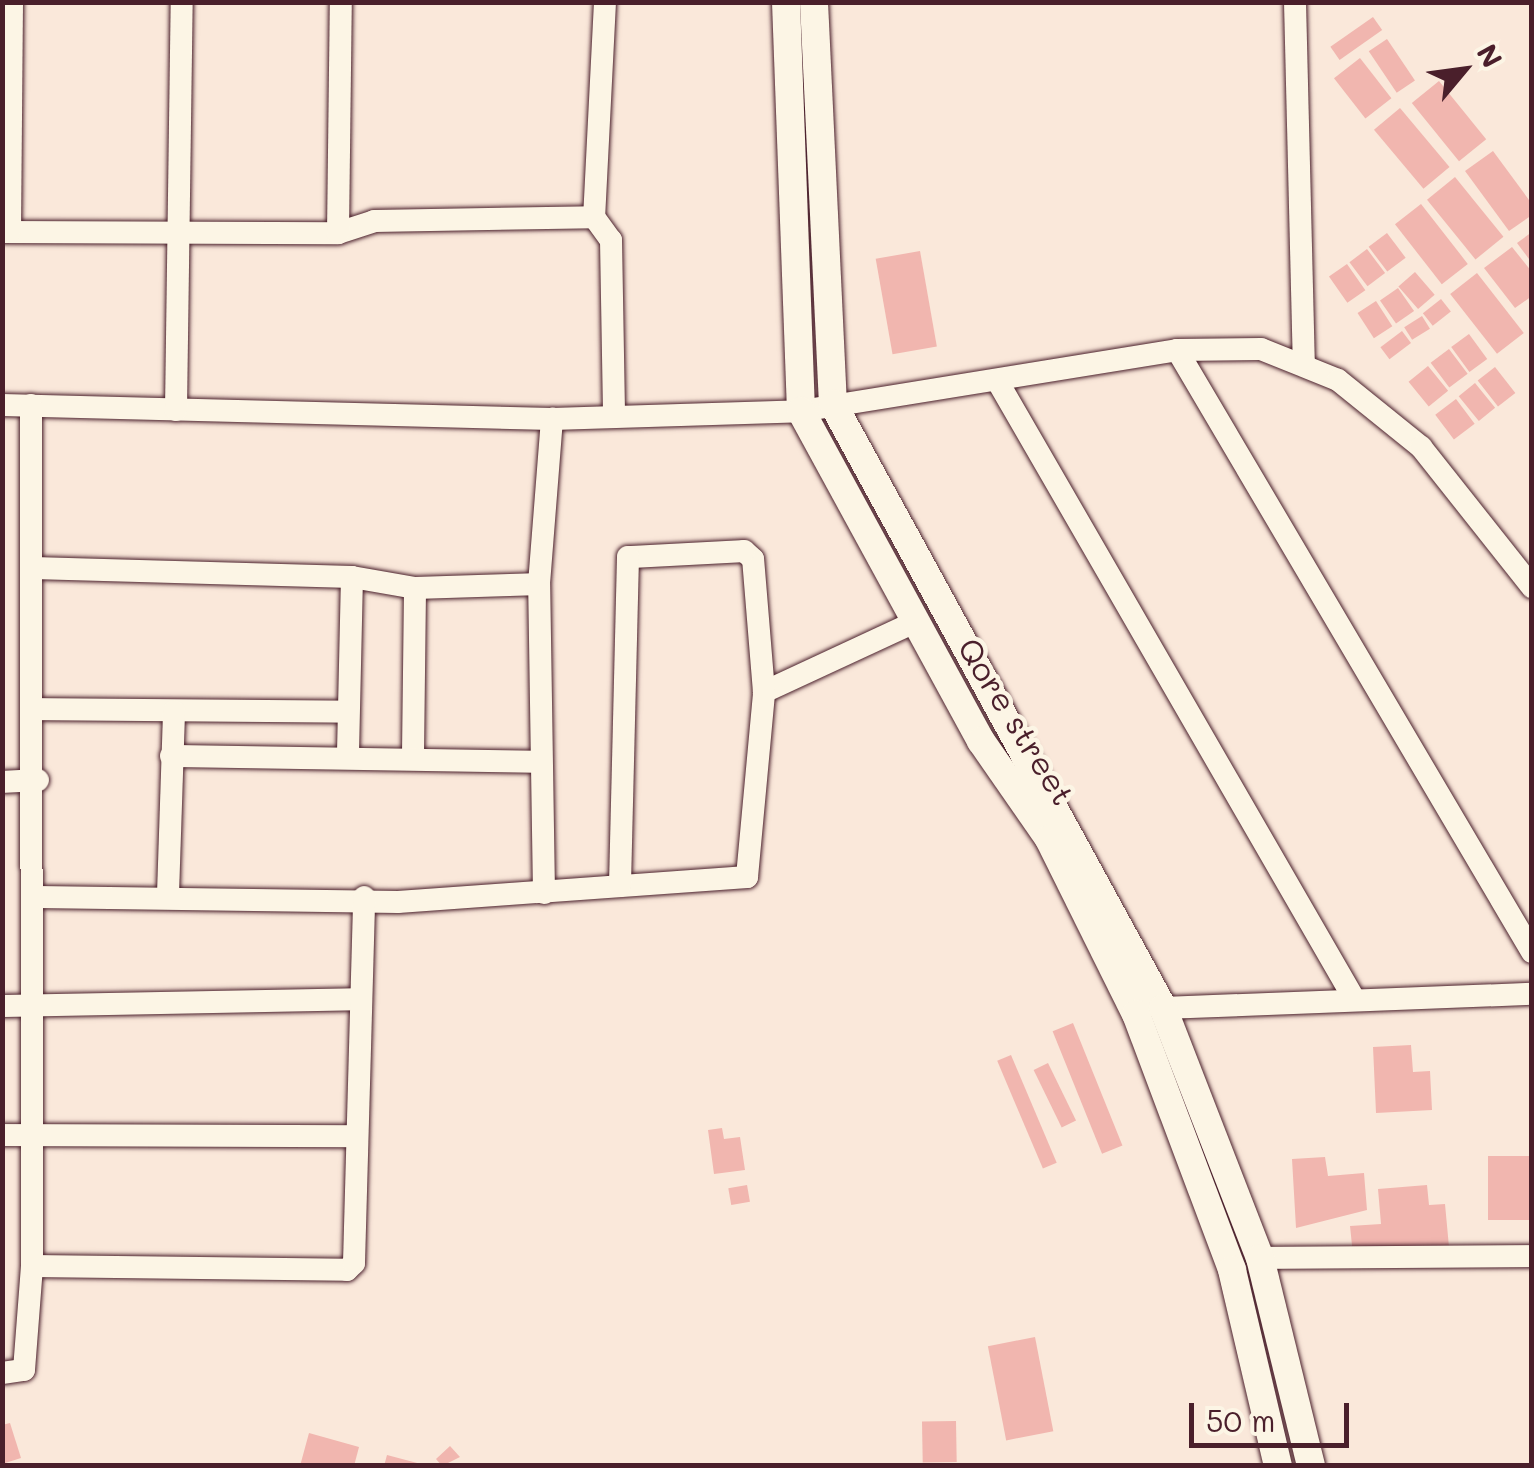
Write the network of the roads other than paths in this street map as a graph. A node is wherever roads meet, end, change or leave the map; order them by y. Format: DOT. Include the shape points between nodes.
graph roads {
  1 [pos="182,2"];
  2 [pos="341,2"];
  3 [pos="606,2"];
  4 [pos="786,2"];
  5 [pos="814,2"];
  6 [pos="1295,2"];
  7 [pos="8,19"];
  8 [pos="594,216"];
  9 [pos="6,232"];
  10 [pos="177,232"];
  11 [pos="338,233"];
  12 [pos="1177,350"];
  13 [pos="1304,360"];
  14 [pos="998,382"];
  15 [pos="832,404"];
  16 [pos="2,405"];
  17 [pos="31,405"];
  18 [pos="176,410"];
  19 [pos="801,411"];
  20 [pos="614,417"];
  21 [pos="552,419"];
  22 [pos="33,568"];
  23 [pos="352,577"];
  24 [pos="539,584"];
  25 [pos="1532,586"];
  26 [pos="415,588"];
  27 [pos="915,622"];
  28 [pos="764,692"];
  29 [pos="32,709"];
  30 [pos="174,711"];
  31 [pos="347,712"];
  32 [pos="348,753"];
  33 [pos="414,754"];
  34 [pos="171,756"];
  35 [pos="540,762"];
  36 [pos="38,780"];
  37 [pos="2,782"];
  38 [pos="620,886"];
  39 [pos="544,892"];
  40 [pos="168,894"];
  41 [pos="37,897"];
  42 [pos="364,897"];
  43 [pos="1532,952"];
  44 [pos="1532,994"];
  45 [pos="1354,997"];
  46 [pos="359,998"];
  47 [pos="2,1006"];
  48 [pos="35,1007"];
  49 [pos="1163,1008"];
  50 [pos="2,1135"];
  51 [pos="33,1135"];
  52 [pos="354,1136"];
  53 [pos="1532,1256"];
  54 [pos="1260,1258"];
  55 [pos="32,1266"];
  56 [pos="2,1373"];
  57 [pos="1278,1466"];
  58 [pos="1311,1466"];
  1 -- 10 [label="street"];
  2 -- 11 [label="street"];
  3 -- 8 [label="street"];
  4 -- 19 [label="street, Qore street"];
  5 -- 15 [label="street, Qore street"];
  6 -- 13 [label="street"];
  7 -- 9 [label="street"];
  8 -- 11 [label="street" via="374,221"];
  8 -- 20 [label="street" via="611,240"];
  9 -- 10 [label="street"];
  10 -- 11 [label="street"];
  10 -- 18 [label="street"];
  12 -- 13 [label="street" via="1260,349"];
  12 -- 14 [label="street"];
  12 -- 43 [label="street"];
  13 -- 25 [label="street" via="1421,448"];
  14 -- 15 [label="street"];
  14 -- 45 [label="street"];
  15 -- 19 [label="street"];
  15 -- 49 [label="street, Qore street"];
  16 -- 17 [label="street"];
  17 -- 18 [label="street"];
  17 -- 22 [label="street"];
  18 -- 21 [label="street"];
  19 -- 20 [label="street"];
  19 -- 27 [label="street, Qore street"];
  20 -- 21 [label="street"];
  21 -- 24 [label="street"];
  22 -- 23 [label="street"];
  22 -- 29 [label="street"];
  23 -- 26 [label="street"];
  23 -- 31 [label="street"];
  24 -- 26 [label="street"];
  24 -- 35 [label="street"];
  26 -- 33 [label="street"];
  27 -- 28 [label="street"];
  27 -- 57 [label="street, Qore street" via="1049,839 1136,1014 1232,1270"];
  28 -- 38 [label="street" via="748,877"];
  28 -- 38 [label="street" via="753,559 731,549 628,557"];
  29 -- 30 [label="street"];
  29 -- 36 [label="street"];
  30 -- 31 [label="street"];
  30 -- 34 [label="street"];
  31 -- 32 [label="street"];
  32 -- 33 [label="street"];
  32 -- 34 [label="street"];
  33 -- 35 [label="street"];
  34 -- 40 [label="street"];
  35 -- 39 [label="street"];
  36 -- 37 [label="street"];
  36 -- 41 [label="street"];
  38 -- 39 [label="street"];
  39 -- 42 [label="street"];
  40 -- 41 [label="street"];
  40 -- 42 [label="street"];
  41 -- 48 [label="street"];
  42 -- 46 [label="street"];
  44 -- 45 [label="street"];
  45 -- 49 [label="street"];
  46 -- 48 [label="street"];
  46 -- 52 [label="street"];
  47 -- 48 [label="street"];
  48 -- 51 [label="street"];
  49 -- 54 [label="street, Qore street"];
  50 -- 51 [label="street"];
  51 -- 52 [label="street"];
  51 -- 55 [label="street"];
  52 -- 55 [label="street" via="358,1245 347,1270"];
  53 -- 54 [label="street"];
  54 -- 58 [label="street, Qore street"];
  55 -- 56 [label="street" via="24,1370"];
}
